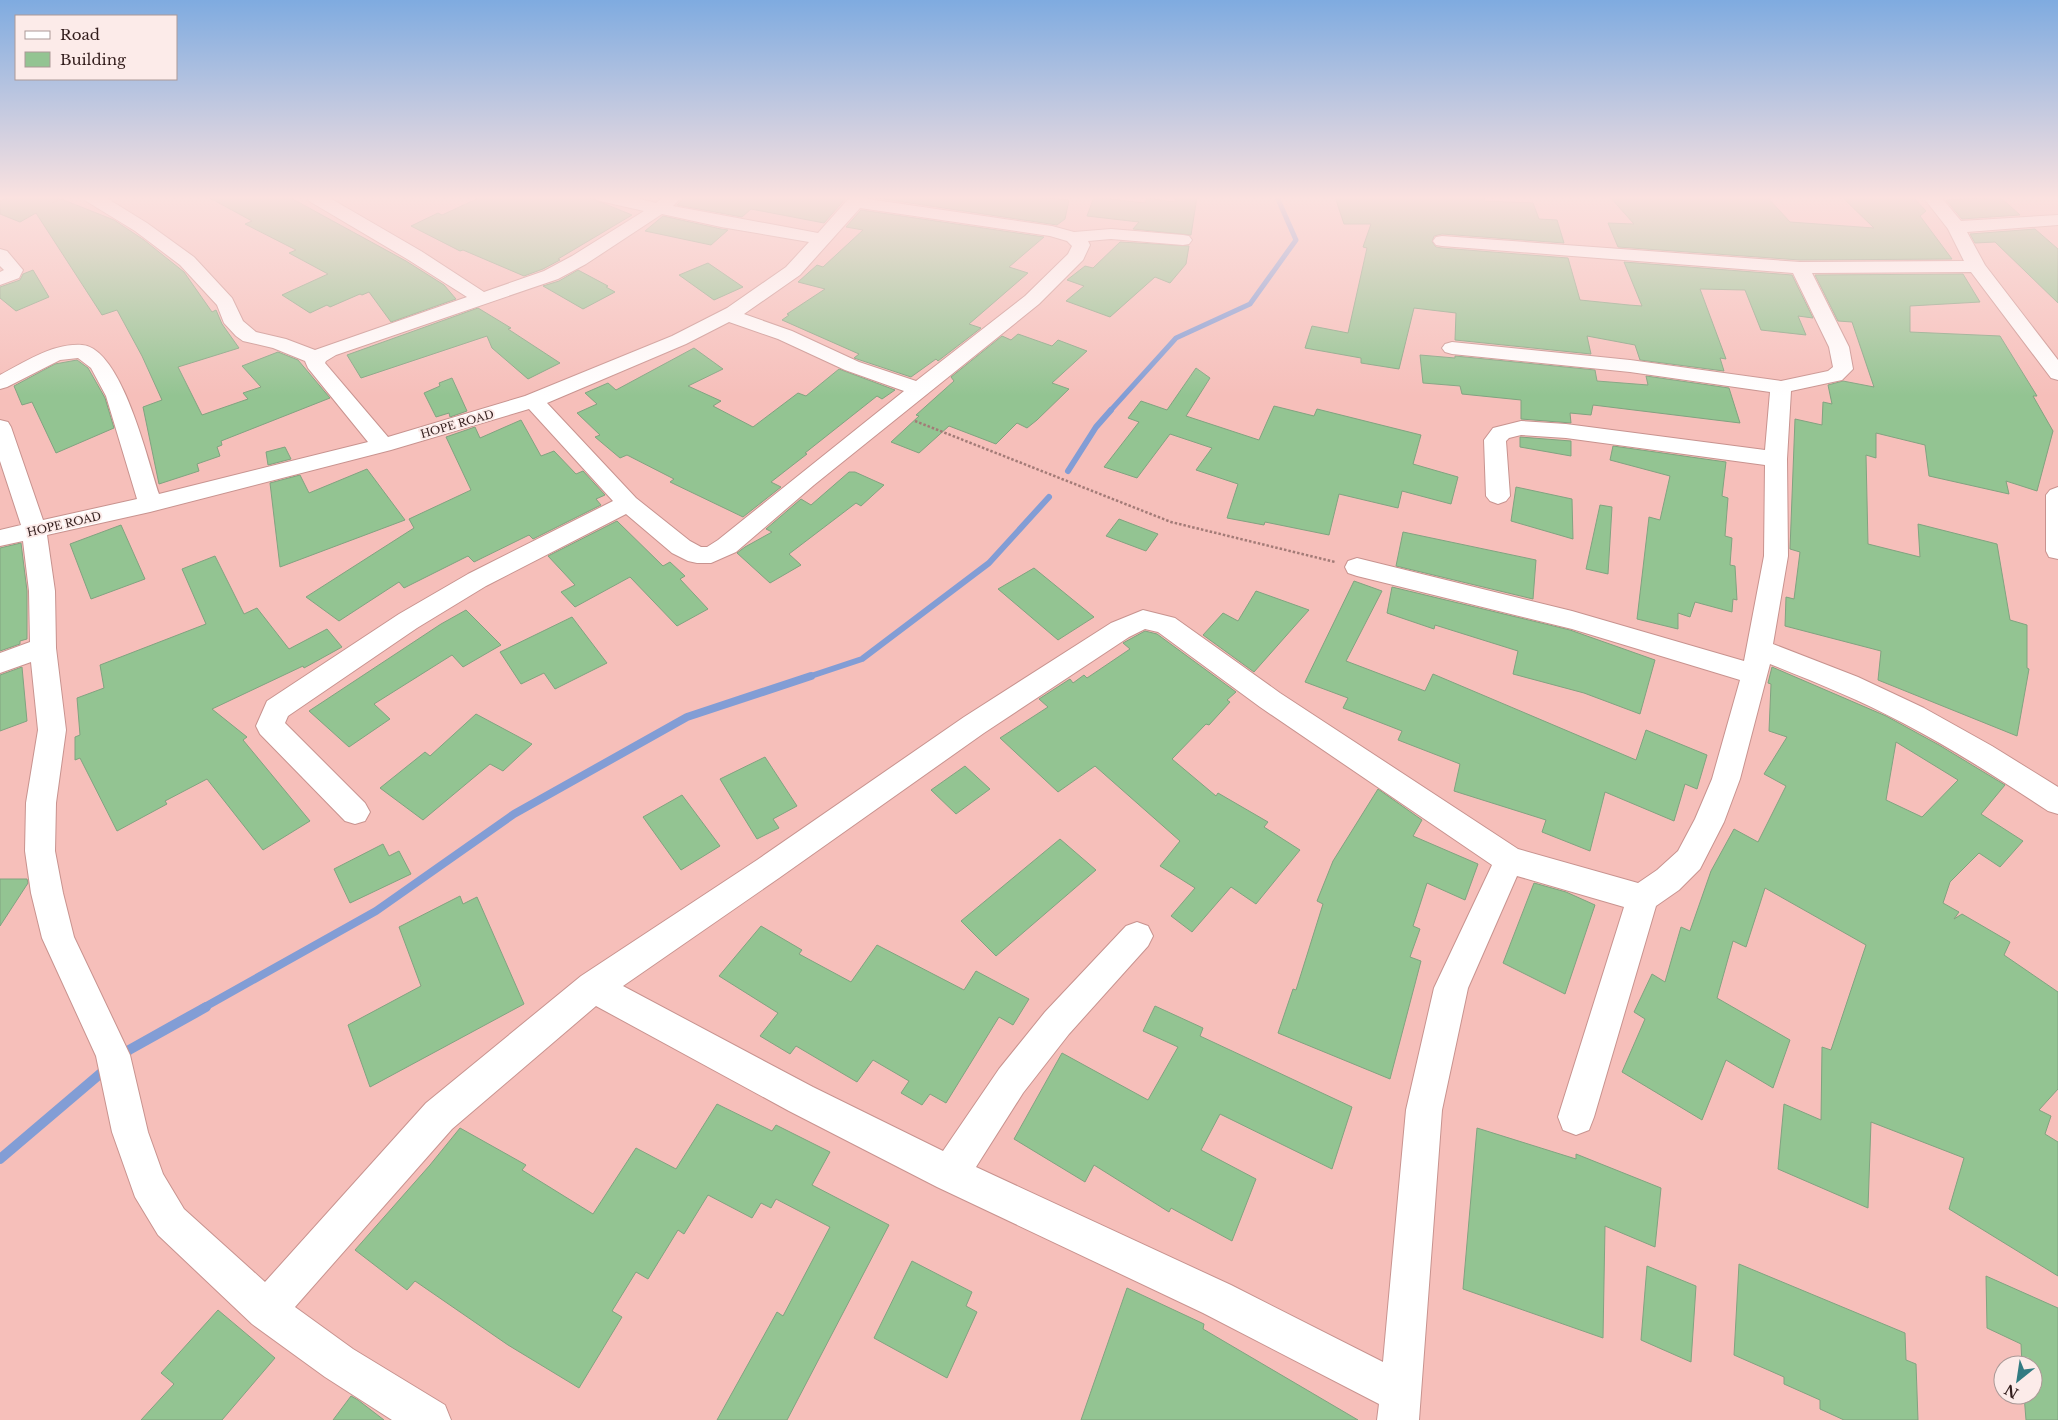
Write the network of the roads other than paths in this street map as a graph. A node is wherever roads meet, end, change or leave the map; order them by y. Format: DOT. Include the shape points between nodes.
graph roads {
  1 [pos="8,263"];
  2 [pos="189,263"];
  3 [pos="427,263"];
  4 [pos="572,263"];
  5 [pos="799,263"];
  6 [pos="1069,263"];
  7 [pos="1737,263"];
  8 [pos="1975,263"];
  9 [pos="1976,266"];
  10 [pos="1800,268"];
  11 [pos="0,279"];
  12 [pos="481,298"];
  13 [pos="728,315"];
  14 [pos="1452,348"];
  15 [pos="316,358"];
  16 [pos="2058,374"];
  17 [pos="0,383"];
  18 [pos="1781,387"];
  19 [pos="919,389"];
  20 [pos="533,401"];
  21 [pos="0,427"];
  22 [pos="383,444"];
  23 [pos="1776,459"];
  24 [pos="1498,496"];
  25 [pos="2058,496"];
  26 [pos="628,503"];
  27 [pos="150,504"];
  28 [pos="34,530"];
  29 [pos="0,538"];
  30 [pos="2058,550"];
  31 [pos="1357,567"];
  32 [pos="43,648"];
  33 [pos="1757,661"];
  34 [pos="0,663"];
  35 [pos="2058,802"];
  36 [pos="355,812"];
  37 [pos="1509,860"];
  38 [pos="1642,898"];
  39 [pos="1136,936"];
  40 [pos="593,987"];
  41 [pos="1576,1117"];
  42 [pos="950,1174"];
  43 [pos="266,1310"];
  44 [pos="1400,1406"];
  45 [pos="430,1420"];
  1 -- 11 [label="street" via="14,270"];
  2 -- 15 [label="street" via="225,302 234,323 242,332"];
  3 -- 12 [label="street"];
  4 -- 12 [label="street"];
  5 -- 13 [label="street, HOPE ROAD" via="780,281"];
  6 -- 19 [label="street" via="1032,300"];
  7 -- 10 [label="street"];
  8 -- 9 [label="street"];
  9 -- 10 [label="street"];
  9 -- 16 [label="street"];
  10 -- 18 [label="street" via="1839,347 1842,369 1835,376"];
  12 -- 15 [label="street"];
  13 -- 19 [label="street" via="785,334 852,366"];
  13 -- 20 [label="street, HOPE ROAD" via="679,340"];
  14 -- 18 [label="street" via="1630,366"];
  15 -- 22 [label="street" via="315,364"];
  17 -- 27 [label="street" via="55,355 82,351 99,364 117,396"];
  18 -- 23 [label="street"];
  19 -- 26 [label="street" via="727,546 711,555 696,555 681,547"];
  20 -- 22 [label="street, HOPE ROAD"];
  20 -- 26 [label="street"];
  21 -- 28 [label="street"];
  22 -- 27 [label="street, HOPE ROAD"];
  23 -- 24 [label="street" via="1521,428 1501,432 1494,440"];
  23 -- 33 [label="street" via="1776,556"];
  25 -- 30 [label="street"];
  26 -- 36 [label="street" via="477,580 408,621 277,709 270,726"];
  27 -- 28 [label="street, HOPE ROAD"];
  28 -- 29 [label="street, HOPE ROAD"];
  28 -- 32 [label="street" via="42,591"];
  31 -- 33 [label="street"];
  32 -- 34 [label="street"];
  32 -- 43 [label="street" via="52,730 41,803 40,851 58,938 115,1062 130,1132 148,1184 171,1222"];
  33 -- 35 [label="street" via="1856,688 1934,726"];
  33 -- 38 [label="street" via="1726,780 1709,822 1689,860"];
  37 -- 38 [label="street"];
  37 -- 40 [label="street" via="1270,700 1166,625 1143,619 1120,630 974,725"];
  37 -- 44 [label="street" via="1451,988 1424,1110"];
  38 -- 41 [label="street"];
  39 -- 42 [label="street" via="1057,1023"];
  40 -- 42 [label="street" via="801,1099"];
  40 -- 43 [label="street" via="439,1116"];
  42 -- 44 [label="street" via="1217,1299"];
  43 -- 45 [label="street" via="339,1363"];
}
